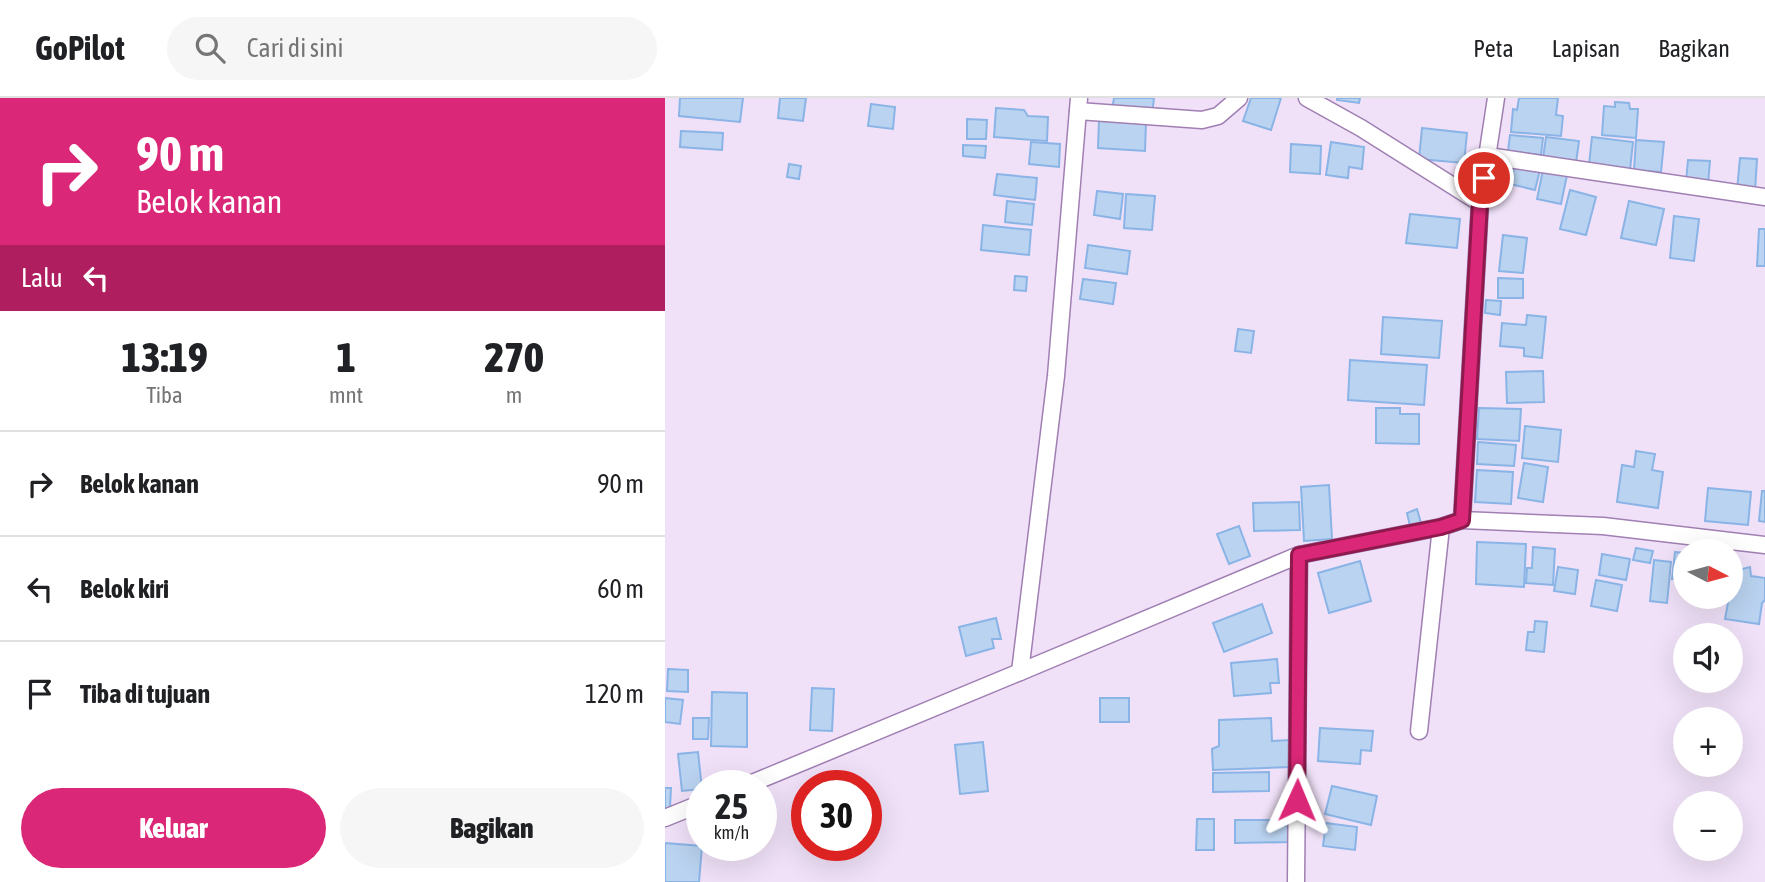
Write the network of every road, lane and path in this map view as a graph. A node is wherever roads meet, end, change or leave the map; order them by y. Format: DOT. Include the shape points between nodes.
graph roads {
  1 [pos="1239,98"];
  2 [pos="1307,98"];
  3 [pos="1496,98"];
  4 [pos="1078,104"];
  5 [pos="1487,160"];
  6 [pos="1765,197"];
  7 [pos="1481,198"];
  8 [pos="1462,520"];
  9 [pos="1441,527"];
  10 [pos="1765,545"];
  11 [pos="1299,555"];
  12 [pos="1020,672"];
  13 [pos="1419,732"];
  14 [pos="777,773"];
  15 [pos="686,809"];
  16 [pos="665,818"];
  17 [pos="1296,882"];
  1 -- 4 [label="street" via="1218,116 1202,120"];
  2 -- 7 [label="street"];
  3 -- 5 [label="street"];
  4 -- 12 [label="street" via="1056,376"];
  5 -- 6 [label="street"];
  5 -- 7 [label="street"];
  7 -- 8 [label="street"];
  8 -- 9 [label="street"];
  8 -- 10 [label="street" via="1603,526"];
  9 -- 11 [label="street"];
  9 -- 13 [label="street"];
  11 -- 12 [label="street"];
  11 -- 17 [label="street"];
  12 -- 14 [label="street"];
  15 -- 16 [label="street"];
}
